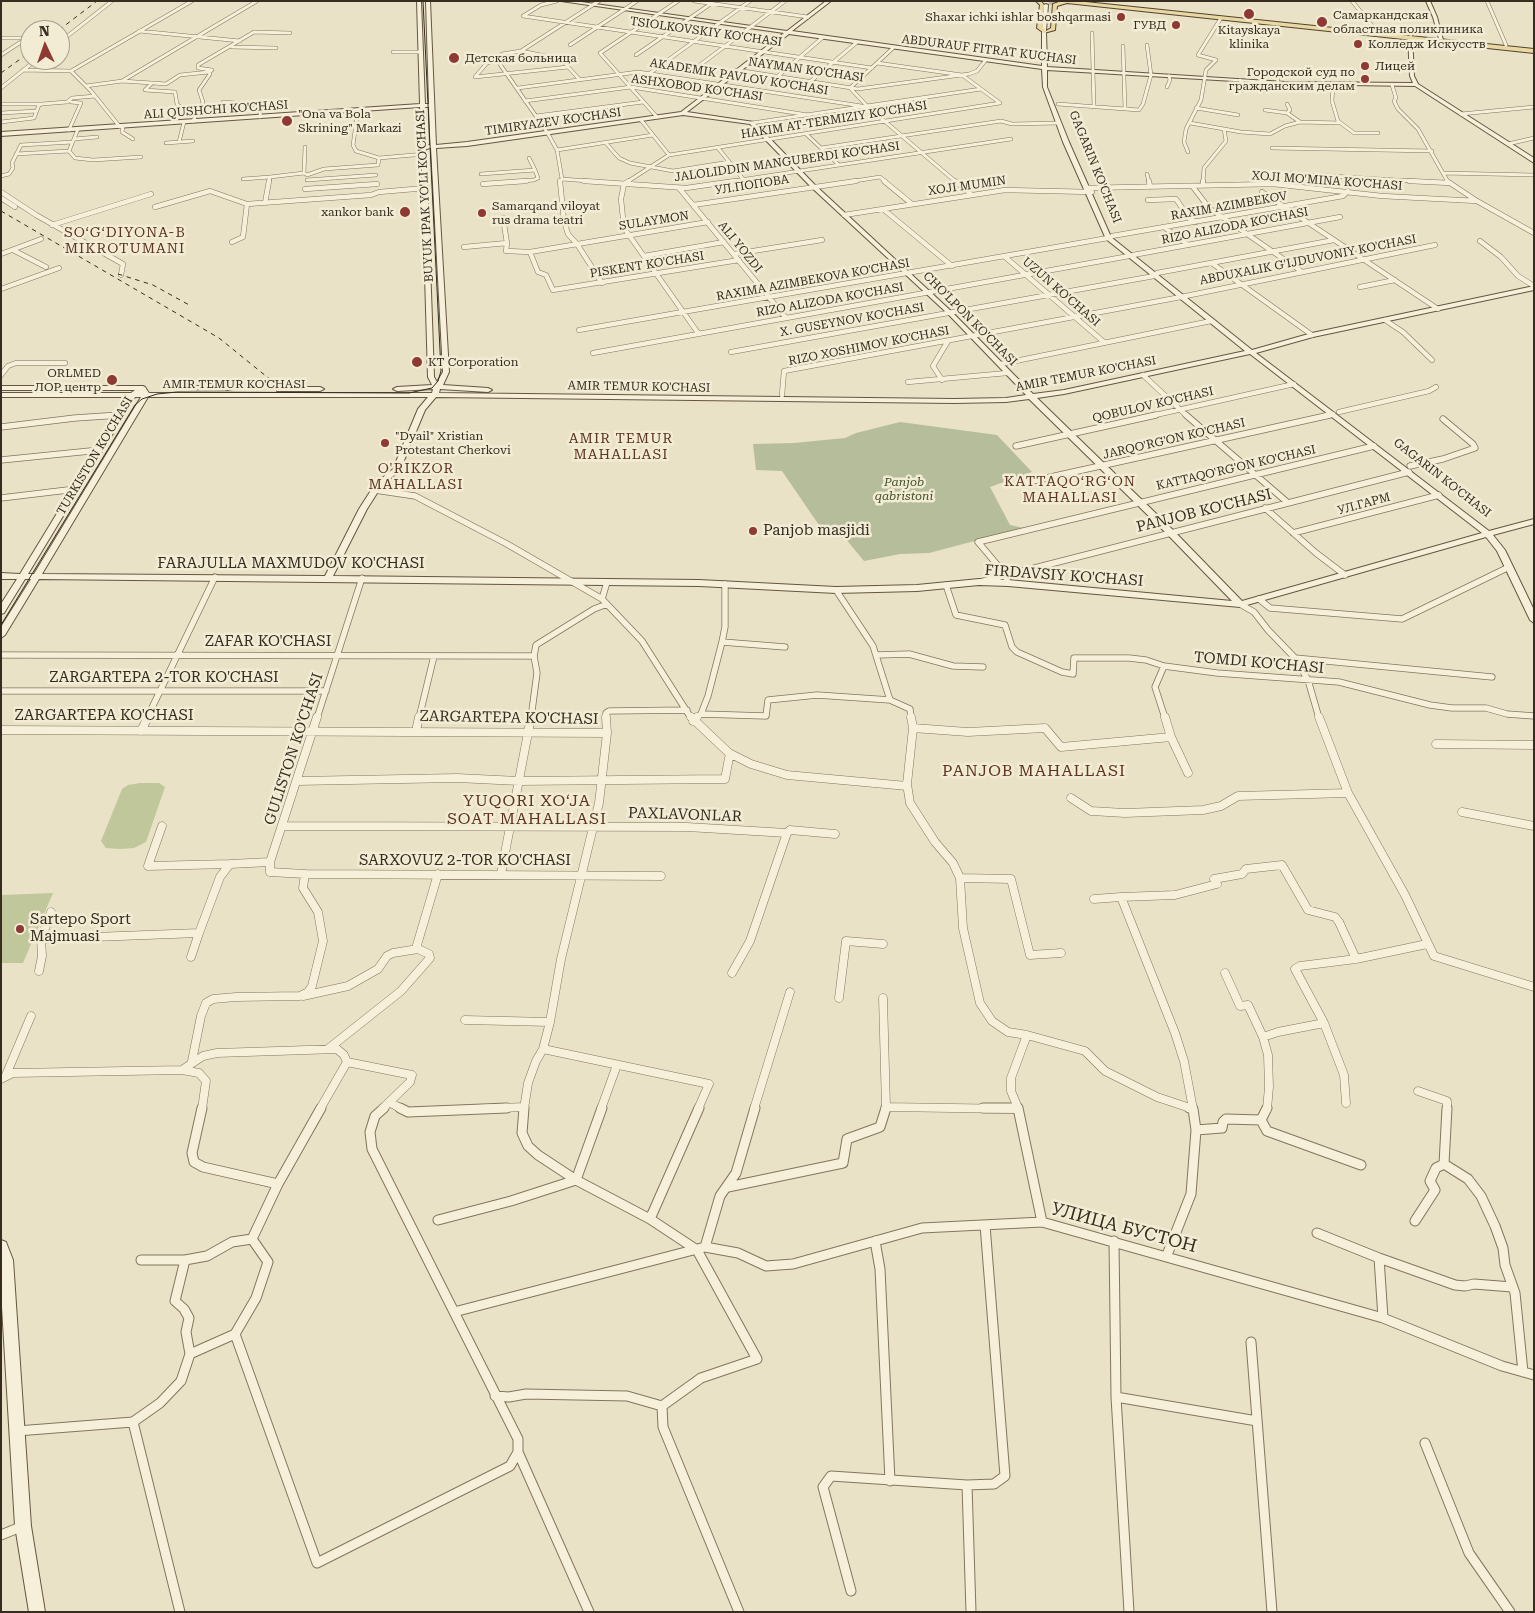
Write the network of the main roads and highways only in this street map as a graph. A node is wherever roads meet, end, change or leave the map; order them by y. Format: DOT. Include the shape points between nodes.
graph roads {
  1 [pos="419,1"];
  2 [pos="428,1"];
  3 [pos="564,1"];
  4 [pos="829,1"];
  5 [pos="1060,1"];
  6 [pos="1077,1"];
  7 [pos="1428,1"];
  8 [pos="1066,2"];
  9 [pos="1047,3"];
  10 [pos="1046,31"];
  11 [pos="786,33"];
  12 [pos="1410,37"];
  13 [pos="1441,39"];
  14 [pos="1534,50"];
  15 [pos="1044,68"];
  16 [pos="1052,69"];
  17 [pos="1416,85"];
  18 [pos="432,105"];
  19 [pos="423,106"];
  20 [pos="683,113"];
  21 [pos="1,134"];
  22 [pos="425,147"];
  23 [pos="433,147"];
  24 [pos="1534,161"];
  25 [pos="1089,190"];
  26 [pos="1534,287"];
  27 [pos="1183,296"];
  28 [pos="1252,349"];
  29 [pos="1,388"];
  30 [pos="144,391"];
  31 [pos="436,391"];
  32 [pos="1,395"];
  33 [pos="133,395"];
  34 [pos="1030,395"];
  35 [pos="845,398"];
  36 [pos="1336,413"];
  37 [pos="1410,469"];
  38 [pos="1534,521"];
  39 [pos="1489,535"];
  40 [pos="1,576"];
  41 [pos="22,576"];
  42 [pos="37,576"];
  43 [pos="328,578"];
  44 [pos="580,582"];
  45 [pos="1240,604"];
  46 [pos="1,611"];
  47 [pos="1534,620"];
  48 [pos="1,634"];
  49 [pos="1,1246"];
  50 [pos="5,1285"];
  51 [pos="36,1612"];
  1 -- 19 [label="main road, BUYUK IPAK YO'LI KO'CHASI"];
  2 -- 18 [label="main road, BUYUK IPAK YO'LI KO'CHASI"];
  3 -- 11 [label="main road, ABDURAUF FITRAT KUCHASI"];
  4 -- 11 [label="main road"];
  5 -- 8 [label="main road"];
  6 -- 12 [label="main road"];
  7 -- 13 [label="main road"];
  8 -- 9 [label="main road"];
  8 -- 12 [label="main road"];
  9 -- 10 [label="main road, GAGARIN KO'CHASI"];
  10 -- 15 [label="main road, GAGARIN KO'CHASI"];
  10 -- 16 [label="main road, GAGARIN KO'CHASI"];
  11 -- 15 [label="main road, ABDURAUF FITRAT KUCHASI"];
  11 -- 20 [label="main road"];
  12 -- 13 [label="main road"];
  12 -- 14 [label="main road"];
  12 -- 17 [label="main road" via="1412,76"];
  13 -- 14 [label="main road"];
  15 -- 16 [label="main road, ABDURAUF FITRAT KUCHASI"];
  15 -- 25 [label="main road, GAGARIN KO'CHASI" via="1046,88 1058,123"];
  16 -- 17 [label="main road, ABDURAUF FITRAT KUCHASI" via="1278,83"];
  16 -- 25 [label="main road, GAGARIN KO'CHASI" via="1051,88"];
  17 -- 24 [label="main road"];
  18 -- 19 [label="main road, ALI QUSHCHI KO'CHASI"];
  18 -- 23 [label="main road, BUYUK IPAK YO'LI KO'CHASI"];
  19 -- 21 [label="main road, ALI QUSHCHI KO'CHASI"];
  19 -- 22 [label="main road, BUYUK IPAK YO'LI KO'CHASI"];
  20 -- 23 [label="main road, TIMIRYAZEV KO'CHASI"];
  20 -- 34 [label="main road, CHO'LPON KO'CHASI" via="752,123 798,171 950,313"];
  22 -- 23 [label="main road, TIMIRYAZEV KO'CHASI"];
  22 -- 31 [label="main road, BUYUK IPAK YO'LI KO'CHASI" via="431,377"];
  23 -- 31 [label="main road, BUYUK IPAK YO'LI KO'CHASI" via="446,372"];
  25 -- 27 [label="main road, GAGARIN KO'CHASI" via="1110,237"];
  26 -- 28 [label="main road, AMIR TEMUR KO'CHASI"];
  27 -- 28 [label="main road, GAGARIN KO'CHASI"];
  27 -- 28 [label="main road, GAGARIN KO'CHASI" via="1211,321"];
  28 -- 34 [label="main road, AMIR TEMUR KO'CHASI"];
  28 -- 34 [label="main road, AMIR TEMUR KO'CHASI" via="1143,375"];
  28 -- 36 [label="main road, GAGARIN KO'CHASI"];
  28 -- 36 [label="main road, GAGARIN KO'CHASI"];
  29 -- 30 [label="main road, AMIR TEMUR KO'CHASI"];
  30 -- 31 [label="main road, AMIR TEMUR KO'CHASI"];
  30 -- 33 [label="main road, TURKISTON KO'CHASI"];
  30 -- 42 [label="main road, TURKISTON KO'CHASI"];
  31 -- 35 [label="main road, AMIR TEMUR KO'CHASI"];
  31 -- 35 [label="main road, AMIR TEMUR KO'CHASI"];
  31 -- 43 [label="main road" via="422,408 396,470 375,490 363,509"];
  32 -- 33 [label="main road"];
  33 -- 41 [label="main road, TURKISTON KO'CHASI"];
  34 -- 35 [label="main road, AMIR TEMUR KO'CHASI" via="954,401"];
  34 -- 45 [label="main road, CHO'LPON KO'CHASI"];
  36 -- 37 [label="main road, GAGARIN KO'CHASI"];
  36 -- 37 [label="main road, GAGARIN KO'CHASI" via="1374,446"];
  37 -- 39 [label="main road, GAGARIN KO'CHASI"];
  37 -- 39 [label="main road, GAGARIN KO'CHASI" via="1487,527"];
  38 -- 39 [label="main road, FIRDAVSIY KO'CHASI"];
  39 -- 45 [label="main road, FIRDAVSIY KO'CHASI"];
  39 -- 47 [label="main road" via="1500,550"];
  40 -- 41 [label="main road, FARAJULLA MAXMUDOV KO'CHASI"];
  41 -- 42 [label="main road, FARAJULLA MAXMUDOV KO'CHASI"];
  41 -- 46 [label="main road, TURKISTON KO'CHASI"];
  42 -- 43 [label="main road, FARAJULLA MAXMUDOV KO'CHASI"];
  42 -- 48 [label="main road, TURKISTON KO'CHASI"];
  43 -- 44 [label="main road, FARAJULLA MAXMUDOV KO'CHASI"];
  44 -- 45 [label="main road, FIRDAVSIY KO'CHASI" via="725,584 836,590 917,588 1007,579"];
  49 -- 50 [label="main road" via="6,1260"];
  50 -- 51 [label="main road" via="22,1526"];
}
